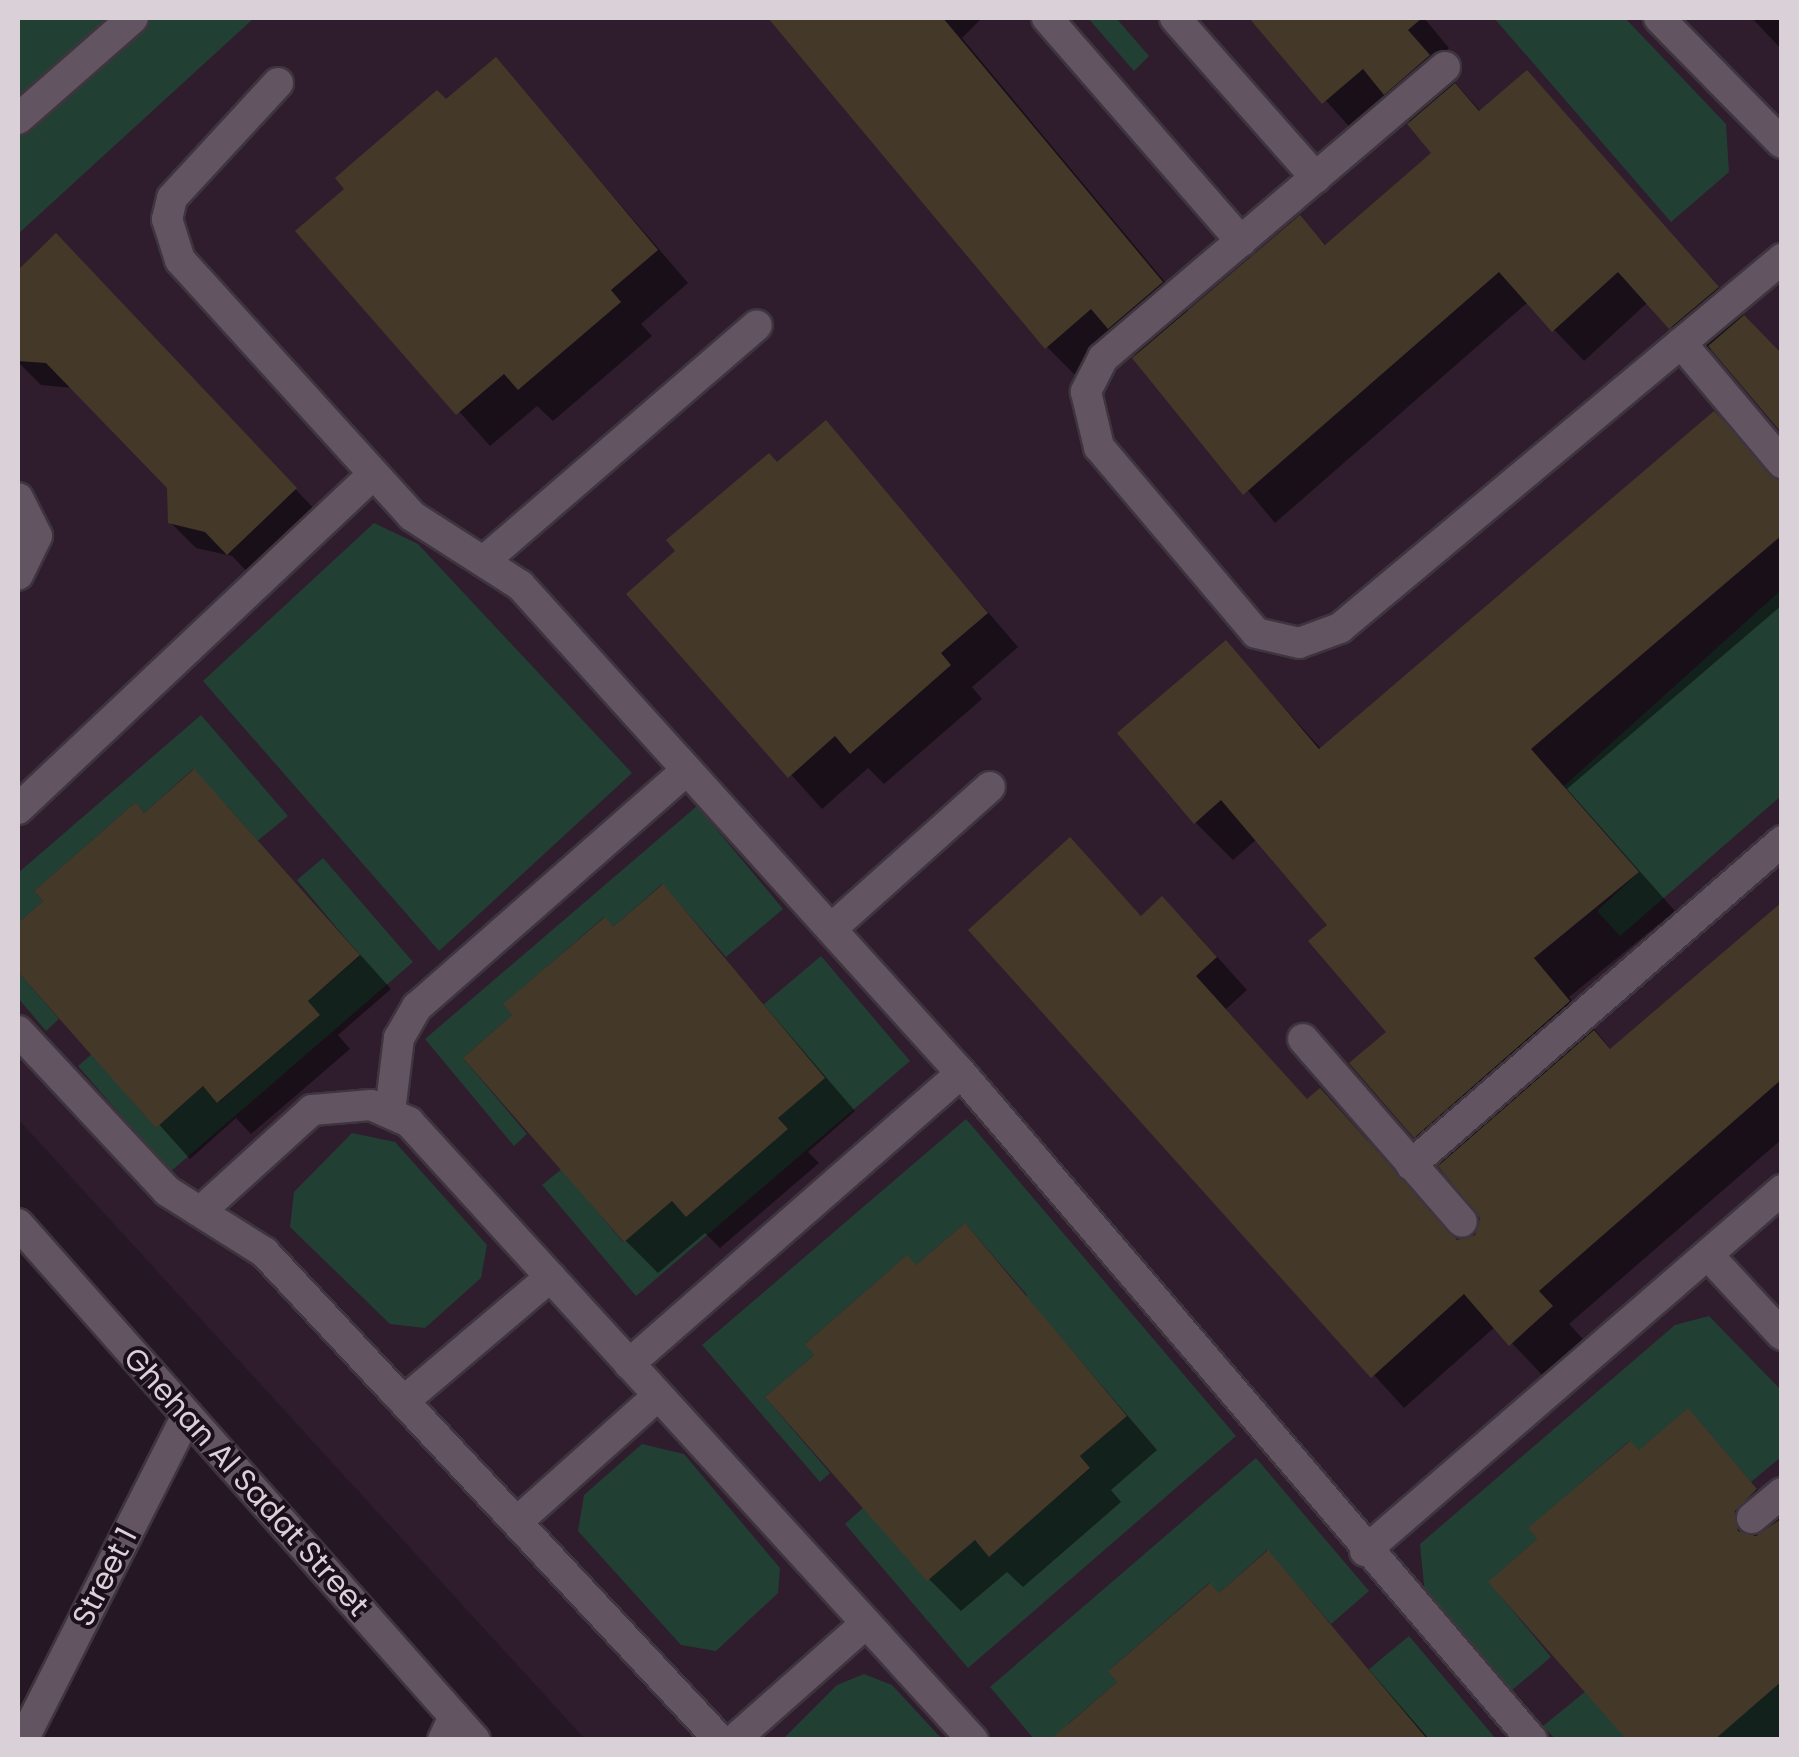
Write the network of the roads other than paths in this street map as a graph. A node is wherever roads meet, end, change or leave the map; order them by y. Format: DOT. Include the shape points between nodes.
graph roads {
  1 [pos="133,18"];
  2 [pos="1047,18"];
  3 [pos="1175,18"];
  4 [pos="1659,18"];
  5 [pos="1445,67"];
  6 [pos="278,82"];
  7 [pos="18,119"];
  8 [pos="1782,143"];
  9 [pos="1316,178"];
  10 [pos="1241,242"];
  11 [pos="1782,258"];
  12 [pos="757,325"];
  13 [pos="1682,343"];
  14 [pos="1782,463"];
  15 [pos="373,474"];
  16 [pos="18,498"];
  17 [pos="485,560"];
  18 [pos="18,575"];
  19 [pos="687,770"];
  20 [pos="990,787"];
  21 [pos="18,809"];
  22 [pos="1782,840"];
  23 [pos="831,929"];
  24 [pos="18,1032"];
  25 [pos="1302,1039"];
  26 [pos="961,1073"];
  27 [pos="390,1112"];
  28 [pos="1411,1165"];
  29 [pos="1782,1190"];
  30 [pos="201,1211"];
  31 [pos="1462,1222"];
  32 [pos="18,1224"];
  33 [pos="1708,1255"];
  34 [pos="550,1277"];
  35 [pos="1782,1334"];
  36 [pos="629,1364"];
  37 [pos="658,1396"];
  38 [pos="404,1400"];
  39 [pos="187,1415"];
  40 [pos="1782,1493"];
  41 [pos="1752,1518"];
  42 [pos="518,1521"];
  43 [pos="1366,1551"];
  44 [pos="864,1624"];
  45 [pos="449,1728"];
  46 [pos="23,1740"];
  47 [pos="475,1740"];
  48 [pos="720,1740"];
  49 [pos="734,1740"];
  50 [pos="973,1740"];
  51 [pos="1532,1740"];
  1 -- 7 [label="street"];
  2 -- 10 [label="street"];
  3 -- 9 [label="street"];
  4 -- 8 [label="street"];
  5 -- 9 [label="street"];
  6 -- 15 [label="street" via="183,180 167,219 170,240"];
  9 -- 10 [label="street"];
  10 -- 13 [label="street" via="1103,358 1085,411 1099,447 1239,618 1277,641 1340,628"];
  11 -- 13 [label="street"];
  12 -- 17 [label="street"];
  13 -- 14 [label="street"];
  15 -- 17 [label="street" via="438,537"];
  15 -- 21 [label="street"];
  16 -- 18 [label="street" via="36,536"];
  17 -- 19 [label="street" via="520,585"];
  19 -- 23 [label="street"];
  19 -- 27 [label="street" via="417,1007 398,1038"];
  20 -- 23 [label="street"];
  22 -- 28 [label="street"];
  23 -- 26 [label="street"];
  24 -- 30 [label="street" via="153,1178"];
  25 -- 28 [label="street"];
  26 -- 36 [label="street"];
  26 -- 43 [label="street"];
  27 -- 30 [label="street" via="351,1102 312,1110"];
  27 -- 34 [label="street"];
  28 -- 31 [label="street"];
  29 -- 33 [label="street"];
  30 -- 38 [label="street" via="246,1234"];
  32 -- 39 [label="street, Ghehan Al Sadat Street"];
  33 -- 35 [label="street"];
  33 -- 43 [label="street"];
  34 -- 36 [label="street"];
  34 -- 38 [label="street"];
  36 -- 37 [label="street"];
  37 -- 42 [label="street"];
  37 -- 44 [label="street"];
  38 -- 42 [label="street"];
  39 -- 45 [label="street, Ghehan Al Sadat Street"];
  39 -- 46 [label="street, Street 1"];
  40 -- 41 [label="street"];
  42 -- 48 [label="street"];
  43 -- 51 [label="street"];
  44 -- 49 [label="street"];
  44 -- 50 [label="street"];
  45 -- 47 [label="street, Ghehan Al Sadat Street"];
}
